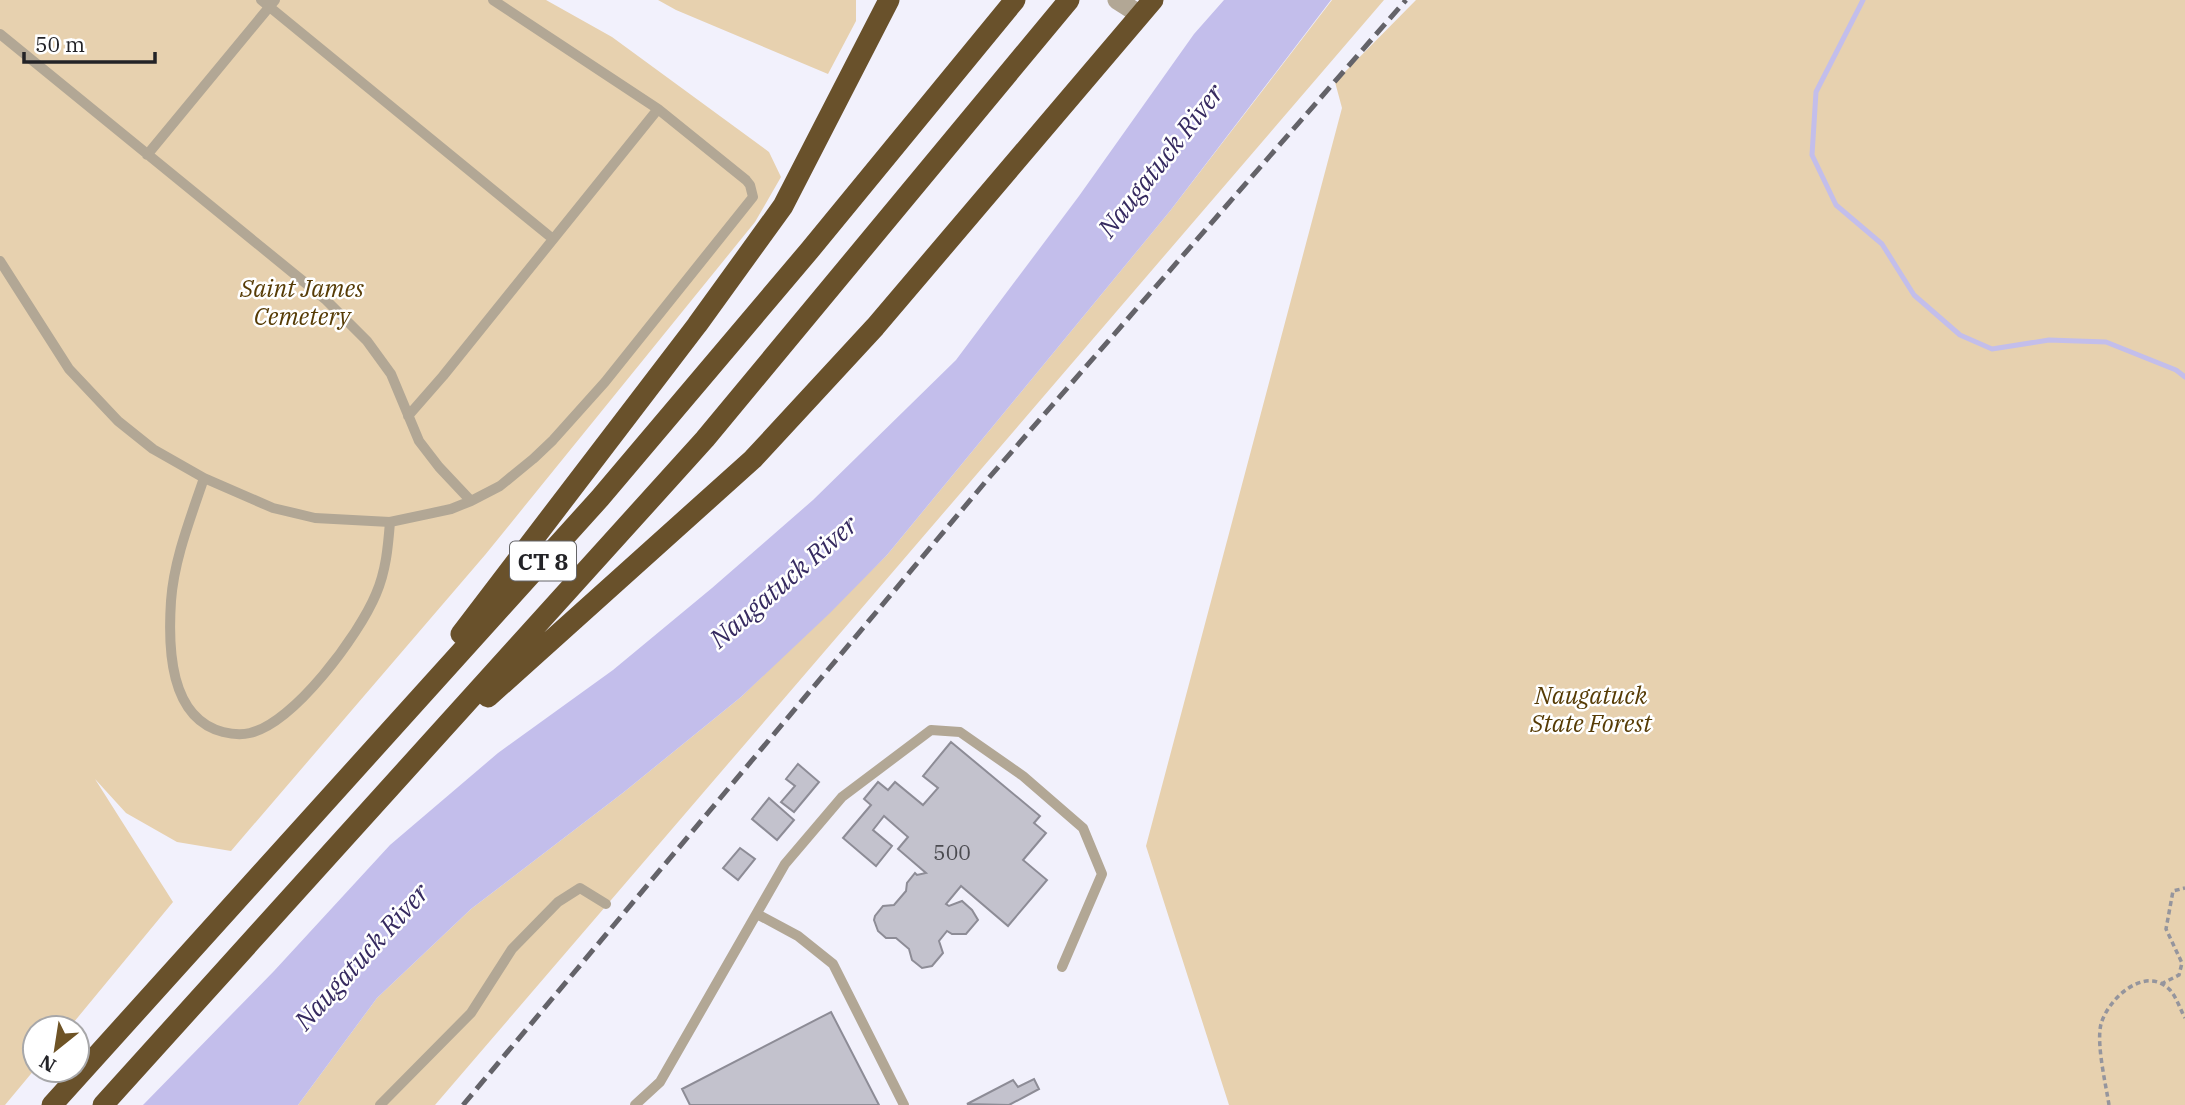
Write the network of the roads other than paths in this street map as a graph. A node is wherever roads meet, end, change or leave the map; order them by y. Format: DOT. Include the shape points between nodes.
graph roads {
  1 [pos="493,0"];
  2 [pos="889,0"];
  3 [pos="1014,0"];
  4 [pos="1069,0"];
  5 [pos="1116,0"];
  6 [pos="268,2"];
  7 [pos="1146,7"];
  8 [pos="0,34"];
  9 [pos="658,109"];
  10 [pos="147,155"];
  11 [pos="553,239"];
  12 [pos="0,261"];
  13 [pos="408,416"];
  14 [pos="204,478"];
  15 [pos="471,501"];
  16 [pos="390,522"];
  17 [pos="364,760"];
  18 [pos="406,771"];
  19 [pos="606,904"];
  20 [pos="757,914"];
  21 [pos="1062,967"];
  22 [pos="52,1105"];
  23 [pos="103,1105"];
  24 [pos="380,1105"];
  25 [pos="635,1105"];
  26 [pos="904,1105"];
  1 -- 9 [label="lane"];
  2 -- 17 [label="highway" via="783,206 698,325"];
  3 -- 17 [label="highway, CT 8" via="600,498"];
  4 -- 18 [label="highway, CT 8" via="705,439"];
  5 -- 7 [label="street"];
  6 -- 10 [label="lane"];
  6 -- 11 [label="lane"];
  7 -- 18 [label="highway" via="875,327 753,459"];
  8 -- 10 [label="lane"];
  9 -- 11 [label="lane"];
  9 -- 15 [label="lane" via="746,180 751,202 562,430 500,486"];
  10 -- 13 [label="lane" via="325,299 367,341 391,374"];
  11 -- 13 [label="lane"];
  12 -- 14 [label="lane" via="69,369 118,421 153,449"];
  13 -- 15 [label="lane" via="425,450"];
  14 -- 16 [label="lane" via="273,508 315,518"];
  14 -- 16 [label="lane" via="173,586 170,625 174,663 180,694 190,712 212,729 231,734 250,733 294,708 336,658 376,596 387,558"];
  15 -- 16 [label="lane"];
  17 -- 22 [label="highway, CT 8"];
  18 -- 23 [label="highway, CT 8"];
  19 -- 24 [label="lane" via="579,888 558,902 512,949 471,1013"];
  20 -- 21 [label="lane" via="785,864 842,797 931,730 960,732 1023,776 1083,828 1102,874"];
  20 -- 25 [label="lane" via="660,1082"];
  20 -- 26 [label="lane" via="798,936 833,964"];
}
